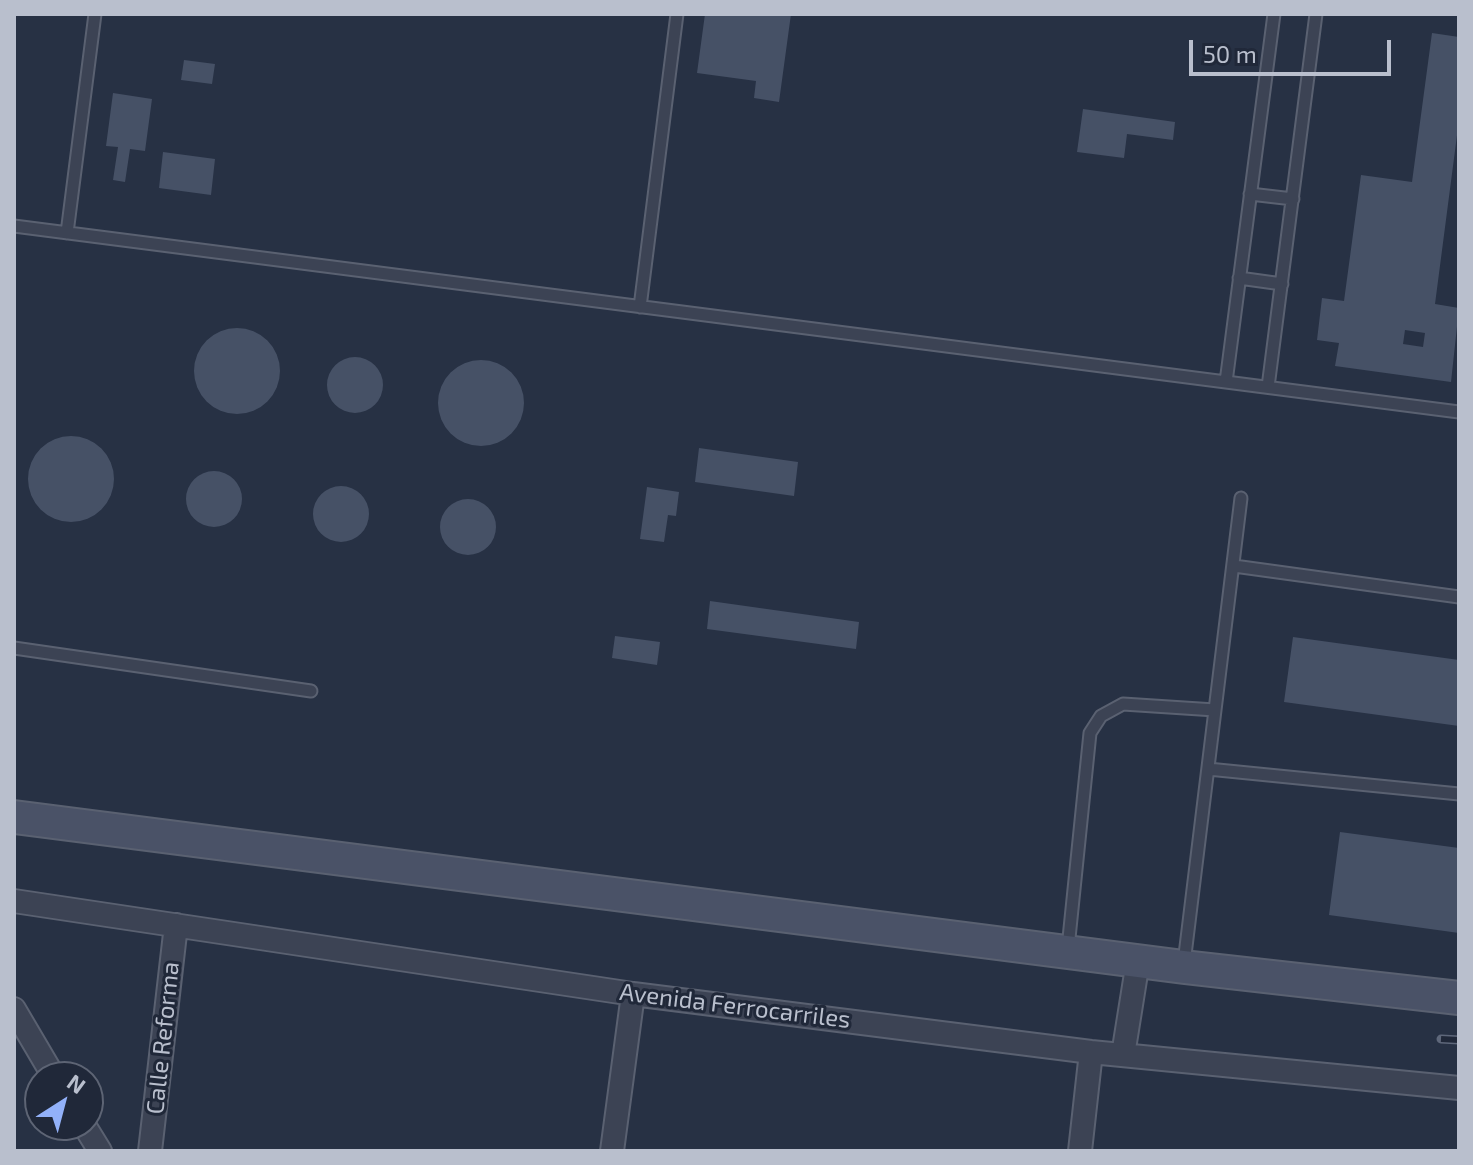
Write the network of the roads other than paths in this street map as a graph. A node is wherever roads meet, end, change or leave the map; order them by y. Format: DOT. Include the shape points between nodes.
graph roads {
  1 [pos="95,14"];
  2 [pos="677,14"];
  3 [pos="1274,14"];
  4 [pos="1316,14"];
  5 [pos="1250,194"];
  6 [pos="1293,199"];
  7 [pos="14,226"];
  8 [pos="67,233"];
  9 [pos="1239,278"];
  10 [pos="1282,284"];
  11 [pos="640,307"];
  12 [pos="1226,382"];
  13 [pos="1268,387"];
  14 [pos="1459,412"];
  15 [pos="1241,498"];
  16 [pos="1234,566"];
  17 [pos="1459,597"];
  18 [pos="14,648"];
  19 [pos="311,691"];
  20 [pos="1215,710"];
  21 [pos="1208,769"];
  22 [pos="1459,794"];
  23 [pos="14,817"];
  24 [pos="14,901"];
  25 [pos="176,925"];
  26 [pos="1068,952"];
  27 [pos="1138,961"];
  28 [pos="1184,967"];
  29 [pos="633,994"];
  30 [pos="1459,998"];
  31 [pos="14,1009"];
  32 [pos="1091,1052"];
  33 [pos="1123,1055"];
  34 [pos="45,1061"];
  35 [pos="1459,1088"];
  36 [pos="150,1151"];
  37 [pos="612,1151"];
  38 [pos="1080,1151"];
  1 -- 8 [label="lane"];
  2 -- 11 [label="lane"];
  3 -- 5 [label="lane"];
  4 -- 6 [label="lane"];
  5 -- 6 [label="lane"];
  5 -- 9 [label="lane"];
  6 -- 10 [label="lane"];
  7 -- 8 [label="lane"];
  8 -- 11 [label="lane"];
  9 -- 10 [label="lane"];
  9 -- 12 [label="lane"];
  10 -- 13 [label="lane"];
  11 -- 12 [label="lane"];
  12 -- 13 [label="lane"];
  13 -- 14 [label="lane"];
  15 -- 16 [label="lane"];
  16 -- 17 [label="lane"];
  16 -- 20 [label="lane"];
  18 -- 19 [label="lane"];
  20 -- 21 [label="lane"];
  20 -- 26 [label="lane" via="1123,704 1101,716 1090,733"];
  21 -- 22 [label="lane"];
  21 -- 28 [label="lane"];
  23 -- 26 [label="main road"];
  24 -- 25 [label="street, Avenida Ferrocarriles"];
  25 -- 29 [label="street, Avenida Ferrocarriles"];
  25 -- 36 [label="street, Calle Reforma"];
  26 -- 27 [label="main road"];
  27 -- 28 [label="main road"];
  27 -- 33 [label="street"];
  28 -- 30 [label="main road"];
  29 -- 32 [label="street, Avenida Ferrocarriles"];
  29 -- 37 [label="street"];
  31 -- 34 [label="street"];
  32 -- 33 [label="street, Avenida Ferrocarriles"];
  32 -- 38 [label="street"];
  33 -- 35 [label="street, Avenida Ferrocarriles"];
}
